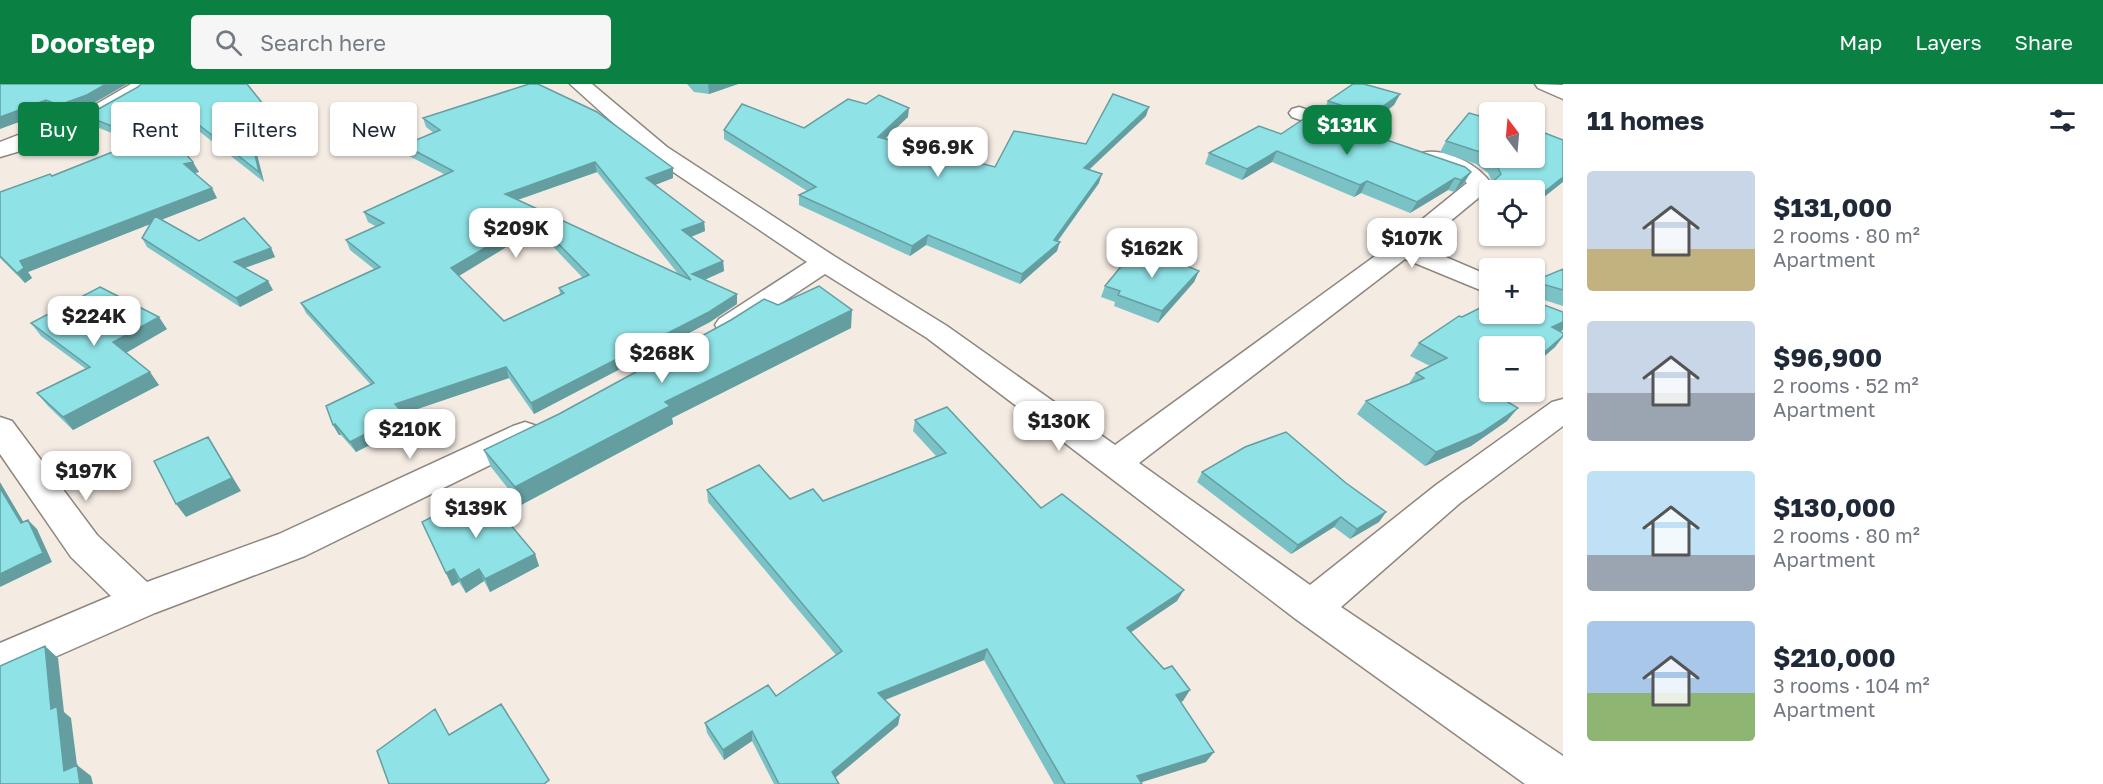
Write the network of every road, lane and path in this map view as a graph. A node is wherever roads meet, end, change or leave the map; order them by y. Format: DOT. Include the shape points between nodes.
graph roads {
  1 [pos="142,84"];
  2 [pos="580,84"];
  3 [pos="1545,84"];
  4 [pos="1563,93"];
  5 [pos="1299,113"];
  6 [pos="1374,139"];
  7 [pos="0,150"];
  8 [pos="1407,150"];
  9 [pos="1402,248"];
  10 [pos="825,262"];
  11 [pos="1479,281"];
  12 [pos="701,340"];
  13 [pos="1563,410"];
  14 [pos="550,422"];
  15 [pos="0,429"];
  16 [pos="1116,462"];
  17 [pos="141,601"];
  18 [pos="1311,608"];
  19 [pos="0,662"];
  20 [pos="1563,783"];
  1 -- 7 [label="street" via="139,90 108,106"];
  2 -- 10 [label="street" via="659,152"];
  3 -- 4 [label="street"];
  5 -- 6 [label="street"];
  8 -- 9 [label="street" via="1467,171 1480,185"];
  9 -- 11 [label="street"];
  9 -- 16 [label="street"];
  10 -- 12 [label="street"];
  10 -- 16 [label="street" via="938,332"];
  13 -- 18 [label="street" via="1448,494"];
  14 -- 17 [label="street" via="292,545"];
  15 -- 17 [label="street" via="84,546"];
  16 -- 18 [label="street"];
  17 -- 19 [label="street"];
  18 -- 20 [label="street"];
}
